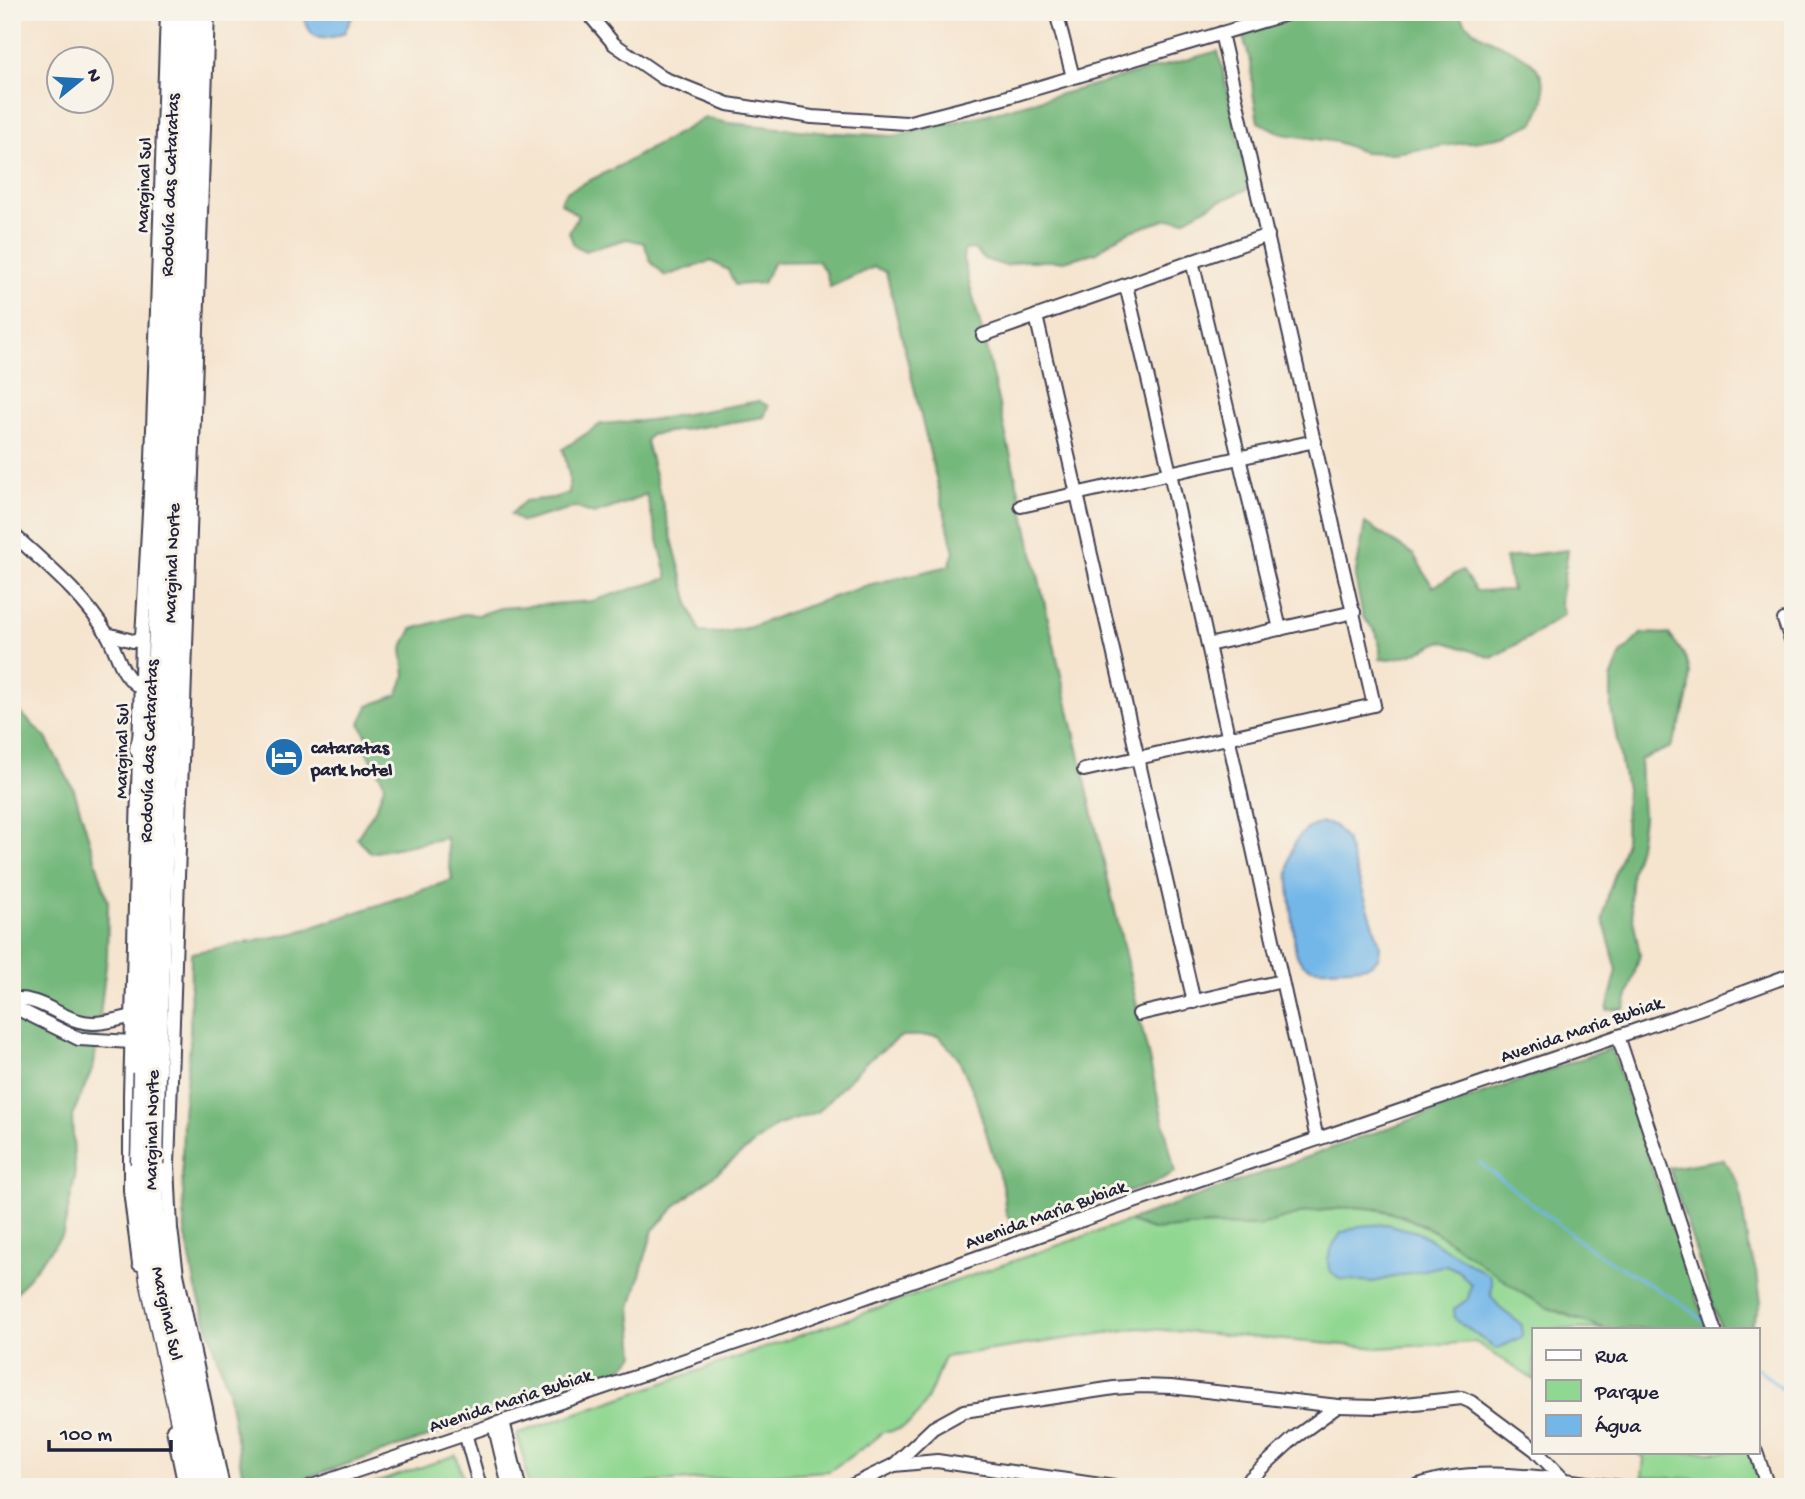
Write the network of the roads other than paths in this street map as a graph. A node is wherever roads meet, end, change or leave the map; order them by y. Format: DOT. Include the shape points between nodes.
graph roads {
  1 [pos="167,12"];
  2 [pos="180,12"];
  3 [pos="195,12"];
  4 [pos="208,12"];
  5 [pos="587,12"];
  6 [pos="1056,12"];
  7 [pos="1293,12"];
  8 [pos="1221,33"];
  9 [pos="1073,77"];
  10 [pos="1268,235"];
  11 [pos="1192,261"];
  12 [pos="1126,285"];
  13 [pos="1036,316"];
  14 [pos="983,335"];
  15 [pos="1315,441"];
  16 [pos="1239,458"];
  17 [pos="1170,473"];
  18 [pos="1077,493"];
  19 [pos="1021,506"];
  20 [pos="12,533"];
  21 [pos="1354,612"];
  22 [pos="1793,617"];
  23 [pos="173,627"];
  24 [pos="1280,629"];
  25 [pos="107,634"];
  26 [pos="142,638"];
  27 [pos="1208,645"];
  28 [pos="1793,645"];
  29 [pos="184,688"];
  30 [pos="148,689"];
  31 [pos="1228,738"];
  32 [pos="139,749"];
  33 [pos="1138,758"];
  34 [pos="1084,770"];
  35 [pos="1793,974"];
  36 [pos="1282,981"];
  37 [pos="12,999"];
  38 [pos="1194,1002"];
  39 [pos="12,1006"];
  40 [pos="1139,1014"];
  41 [pos="133,1016"];
  42 [pos="1618,1036"];
  43 [pos="132,1042"];
  44 [pos="149,1073"];
  45 [pos="130,1091"];
  46 [pos="170,1093"];
  47 [pos="1317,1139"];
  48 [pos="130,1147"];
  49 [pos="168,1149"];
  50 [pos="147,1164"];
  51 [pos="1715,1328"];
  52 [pos="1338,1406"];
  53 [pos="498,1422"];
  54 [pos="465,1433"];
  55 [pos="1532,1449"];
  56 [pos="1538,1454"];
  57 [pos="1757,1454"];
  58 [pos="894,1465"];
  59 [pos="1565,1482"];
  60 [pos="185,1487"];
  61 [pos="194,1487"];
  62 [pos="209,1487"];
  63 [pos="223,1487"];
  64 [pos="309,1487"];
  65 [pos="480,1487"];
  66 [pos="509,1487"];
  67 [pos="519,1487"];
  68 [pos="849,1487"];
  69 [pos="1114,1487"];
  70 [pos="1241,1487"];
  71 [pos="1413,1487"];
  72 [pos="1624,1487"];
  73 [pos="1768,1487"];
  1 -- 26 [label="street, Marginal Sul"];
  2 -- 30 [label="highway, Rodovía das Cataratas"];
  3 -- 23 [label="highway, Rodovía das Cataratas"];
  4 -- 29 [label="street, Marginal Norte"];
  5 -- 9 [label="street" via="614,44 663,78 728,104 812,117 906,123"];
  6 -- 9 [label="street"];
  7 -- 8 [label="street"];
  8 -- 9 [label="street"];
  8 -- 10 [label="street"];
  10 -- 11 [label="street"];
  10 -- 15 [label="street"];
  11 -- 12 [label="street"];
  11 -- 16 [label="street"];
  12 -- 13 [label="street"];
  12 -- 17 [label="street"];
  13 -- 14 [label="street"];
  13 -- 18 [label="street"];
  15 -- 16 [label="street"];
  15 -- 21 [label="street"];
  16 -- 17 [label="street"];
  16 -- 24 [label="street"];
  17 -- 18 [label="street"];
  17 -- 27 [label="street"];
  18 -- 19 [label="street"];
  18 -- 33 [label="street"];
  20 -- 25 [label="street" via="79,596"];
  21 -- 24 [label="street"];
  21 -- 31 [label="street" via="1374,705"];
  22 -- 28 [label="street" via="1784,620"];
  23 -- 29 [label="highway"];
  23 -- 44 [label="highway, Rodovía das Cataratas"];
  24 -- 27 [label="street"];
  25 -- 26 [label="street" via="133,641"];
  25 -- 30 [label="street" via="130,682"];
  26 -- 30 [label="street, Marginal Sul"];
  27 -- 31 [label="street"];
  29 -- 46 [label="street, Marginal Norte"];
  30 -- 32 [label="highway"];
  30 -- 44 [label="highway, Rodovía das Cataratas"];
  31 -- 33 [label="street"];
  31 -- 36 [label="street"];
  32 -- 41 [label="street, Marginal Sul"];
  33 -- 34 [label="street"];
  33 -- 38 [label="street"];
  35 -- 42 [label="street, Avenida Maria Bubiak"];
  36 -- 38 [label="street"];
  36 -- 47 [label="street"];
  37 -- 41 [label="street" via="36,1001 82,1022"];
  38 -- 40 [label="street"];
  39 -- 43 [label="street" via="79,1039"];
  41 -- 43 [label="street, Marginal Sul"];
  42 -- 47 [label="street, Avenida Maria Bubiak"];
  42 -- 51 [label="street"];
  43 -- 45 [label="street, Marginal Sul"];
  44 -- 50 [label="highway, Rodovía das Cataratas, bridge"];
  45 -- 46 [label="street"];
  45 -- 48 [label="street, Marginal Sul"];
  46 -- 49 [label="street, Marginal Norte"];
  47 -- 53 [label="street, Avenida Maria Bubiak" via="765,1334"];
  48 -- 49 [label="street"];
  48 -- 60 [label="street, Marginal Sul" via="140,1272"];
  49 -- 63 [label="street, Marginal Norte" via="177,1274"];
  50 -- 61 [label="highway, Rodovía das Cataratas" via="143,1232 149,1279"];
  50 -- 62 [label="highway, Rodovía das Cataratas" via="163,1276"];
  52 -- 55 [label="street" via="1377,1408 1462,1398"];
  52 -- 58 [label="street" via="1171,1387 1114,1388 964,1410 933,1428"];
  52 -- 70 [label="street" via="1294,1438"];
  53 -- 54 [label="street, Avenida Maria Bubiak"];
  53 -- 66 [label="street"];
  53 -- 67 [label="street"];
  54 -- 64 [label="street, Avenida Maria Bubiak"];
  54 -- 65 [label="street"];
  56 -- 59 [label="street"];
  57 -- 73 [label="street"];
  58 -- 68 [label="street"];
  58 -- 69 [label="street" via="937,1461"];
  59 -- 71 [label="street" via="1458,1475"];
  59 -- 72 [label="street"];
}
